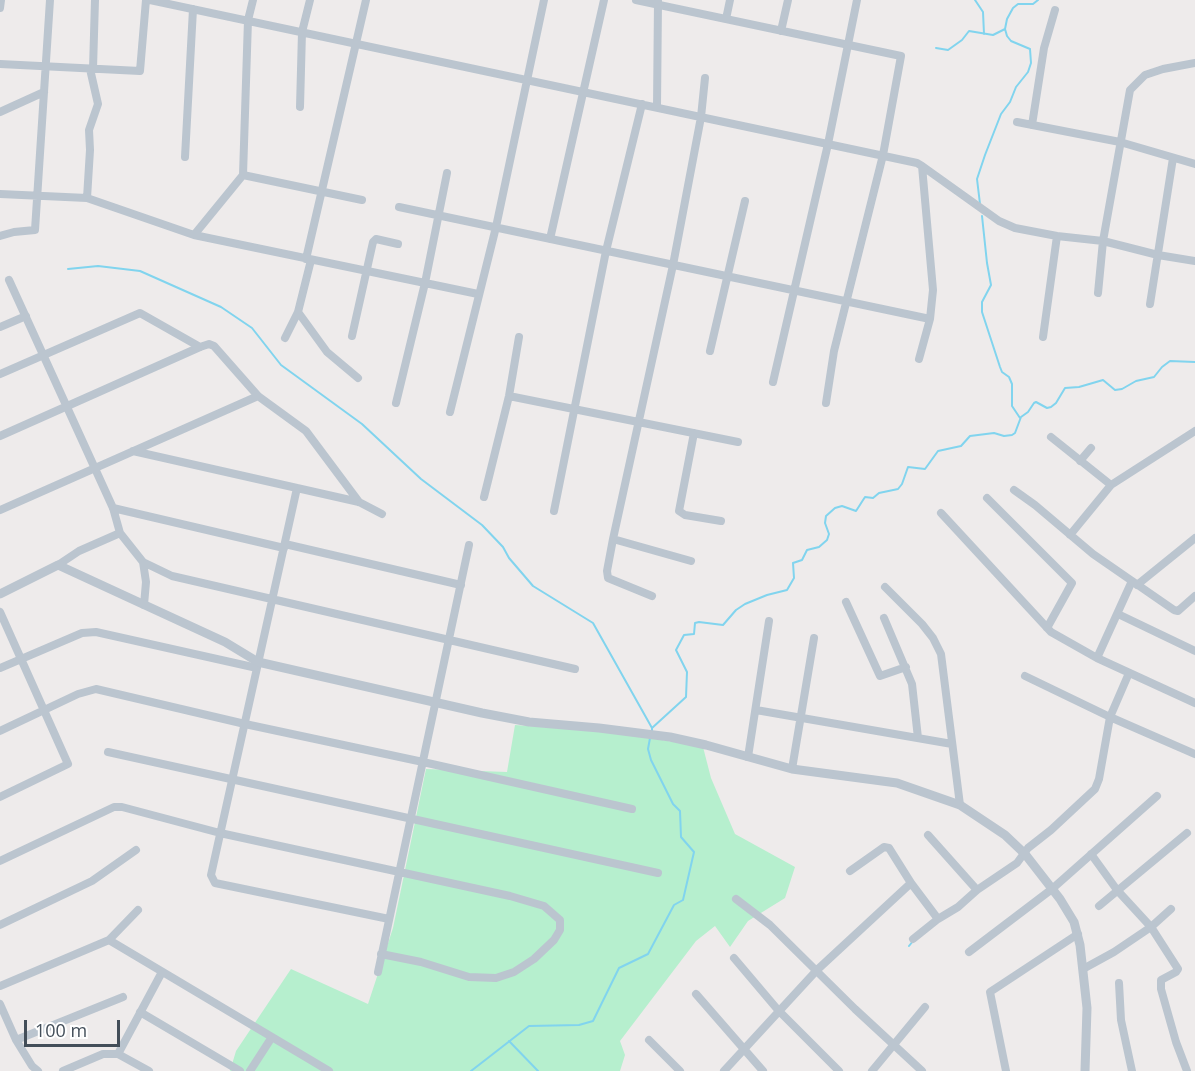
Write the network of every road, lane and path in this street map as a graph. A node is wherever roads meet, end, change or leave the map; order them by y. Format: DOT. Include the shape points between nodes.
graph roads {
  1 [pos="1,0"];
  2 [pos="50,0"];
  3 [pos="95,0"];
  4 [pos="148,0"];
  5 [pos="253,0"];
  6 [pos="310,0"];
  7 [pos="366,0"];
  8 [pos="544,0"];
  9 [pos="604,0"];
  10 [pos="636,0"];
  11 [pos="730,0"];
  12 [pos="788,0"];
  13 [pos="857,0"];
  14 [pos="658,2"];
  15 [pos="0,8"];
  16 [pos="193,9"];
  17 [pos="1055,10"];
  18 [pos="726,19"];
  19 [pos="248,20"];
  20 [pos="781,31"];
  21 [pos="302,32"];
  22 [pos="357,44"];
  23 [pos="849,45"];
  24 [pos="1195,63"];
  25 [pos="0,64"];
  26 [pos="46,67"];
  27 [pos="92,69"];
  28 [pos="705,78"];
  29 [pos="527,80"];
  30 [pos="44,92"];
  31 [pos="584,92"];
  32 [pos="642,104"];
  33 [pos="300,107"];
  34 [pos="657,107"];
  35 [pos="0,112"];
  36 [pos="701,117"];
  37 [pos="1017,122"];
  38 [pos="1032,125"];
  39 [pos="1120,142"];
  40 [pos="828,144"];
  41 [pos="883,155"];
  42 [pos="185,157"];
  43 [pos="1173,158"];
  44 [pos="1195,164"];
  45 [pos="922,166"];
  46 [pos="447,173"];
  47 [pos="243,175"];
  48 [pos="322,191"];
  49 [pos="0,194"];
  50 [pos="38,196"];
  51 [pos="87,198"];
  52 [pos="362,200"];
  53 [pos="745,201"];
  54 [pos="399,207"];
  55 [pos="439,215"];
  56 [pos="496,227"];
  57 [pos="194,235"];
  58 [pos="0,236"];
  59 [pos="1057,236"];
  60 [pos="550,239"];
  61 [pos="1103,241"];
  62 [pos="398,244"];
  63 [pos="606,251"];
  64 [pos="1158,255"];
  65 [pos="309,259"];
  66 [pos="1195,261"];
  67 [pos="673,265"];
  68 [pos="367,271"];
  69 [pos="727,276"];
  70 [pos="9,280"];
  71 [pos="425,283"];
  72 [pos="795,290"];
  73 [pos="1098,293"];
  74 [pos="478,294"];
  75 [pos="848,302"];
  76 [pos="1150,304"];
  77 [pos="298,312"];
  78 [pos="26,316"];
  79 [pos="930,319"];
  80 [pos="0,327"];
  81 [pos="352,336"];
  82 [pos="519,336"];
  83 [pos="1043,337"];
  84 [pos="285,338"];
  85 [pos="200,347"];
  86 [pos="710,351"];
  87 [pos="44,355"];
  88 [pos="919,359"];
  89 [pos="0,374"];
  90 [pos="358,378"];
  91 [pos="773,382"];
  92 [pos="258,396"];
  93 [pos="509,396"];
  94 [pos="396,403"];
  95 [pos="826,403"];
  96 [pos="67,406"];
  97 [pos="574,409"];
  98 [pos="450,412"];
  99 [pos="639,422"];
  100 [pos="1195,431"];
  101 [pos="694,433"];
  102 [pos="0,436"];
  103 [pos="1051,437"];
  104 [pos="738,442"];
  105 [pos="1091,448"];
  106 [pos="134,451"];
  107 [pos="1080,461"];
  108 [pos="95,468"];
  109 [pos="1111,485"];
  110 [pos="297,488"];
  111 [pos="1014,490"];
  112 [pos="484,497"];
  113 [pos="987,498"];
  114 [pos="359,502"];
  115 [pos="113,508"];
  116 [pos="0,510"];
  117 [pos="554,511"];
  118 [pos="941,513"];
  119 [pos="382,514"];
  120 [pos="721,521"];
  121 [pos="120,533"];
  122 [pos="1070,535"];
  123 [pos="1195,538"];
  124 [pos="613,539"];
  125 [pos="469,545"];
  126 [pos="284,546"];
  127 [pos="691,561"];
  128 [pos="143,562"];
  129 [pos="58,565"];
  130 [pos="1135,583"];
  131 [pos="461,585"];
  132 [pos="885,587"];
  133 [pos="0,594"];
  134 [pos="652,596"];
  135 [pos="1195,596"];
  136 [pos="272,600"];
  137 [pos="846,602"];
  138 [pos="144,604"];
  139 [pos="0,612"];
  140 [pos="1118,614"];
  141 [pos="884,618"];
  142 [pos="769,621"];
  143 [pos="1047,628"];
  144 [pos="814,638"];
  145 [pos="449,640"];
  146 [pos="1195,651"];
  147 [pos="21,658"];
  148 [pos="1097,658"];
  149 [pos="258,665"];
  150 [pos="906,667"];
  151 [pos="0,668"];
  152 [pos="575,669"];
  153 [pos="1129,673"];
  154 [pos="1025,676"];
  155 [pos="435,703"];
  156 [pos="1195,703"];
  157 [pos="44,710"];
  158 [pos="756,710"];
  159 [pos="1110,717"];
  160 [pos="800,718"];
  161 [pos="244,724"];
  162 [pos="0,731"];
  163 [pos="918,738"];
  164 [pos="952,744"];
  165 [pos="108,752"];
  166 [pos="1195,754"];
  167 [pos="748,757"];
  168 [pos="423,762"];
  169 [pos="792,769"];
  170 [pos="232,780"];
  171 [pos="1157,796"];
  172 [pos="0,797"];
  173 [pos="960,805"];
  174 [pos="632,809"];
  175 [pos="411,819"];
  176 [pos="220,833"];
  177 [pos="1187,833"];
  178 [pos="928,835"];
  179 [pos="136,850"];
  180 [pos="1025,854"];
  181 [pos="1091,854"];
  182 [pos="0,861"];
  183 [pos="850,871"];
  184 [pos="399,873"];
  185 [pos="658,873"];
  186 [pos="911,883"];
  187 [pos="1052,889"];
  188 [pos="977,890"];
  189 [pos="1118,890"];
  190 [pos="736,899"];
  191 [pos="1099,906"];
  192 [pos="1171,909"];
  193 [pos="138,910"];
  194 [pos="938,919"];
  195 [pos="389,920"];
  196 [pos="0,925"];
  197 [pos="1151,927"];
  198 [pos="1078,934"];
  199 [pos="912,939"];
  200 [pos="109,940"];
  201 [pos="969,952"];
  202 [pos="381,954"];
  203 [pos="734,958"];
  204 [pos="1083,969"];
  205 [pos="817,970"];
  206 [pos="162,972"];
  207 [pos="378,972"];
  208 [pos="1119,983"];
  209 [pos="0,986"];
  210 [pos="696,994"];
  211 [pos="123,997"];
  212 [pos="0,1004"];
  213 [pos="925,1007"];
  214 [pos="778,1010"];
  215 [pos="140,1012"];
  216 [pos="272,1037"];
  217 [pos="16,1040"];
  218 [pos="649,1040"];
  219 [pos="894,1046"];
  220 [pos="743,1050"];
  221 [pos="118,1054"];
  222 [pos="38,1071"];
  223 [pos="63,1071"];
  224 [pos="149,1071"];
  225 [pos="240,1071"];
  226 [pos="250,1071"];
  227 [pos="329,1071"];
  228 [pos="680,1071"];
  229 [pos="724,1071"];
  230 [pos="763,1071"];
  231 [pos="839,1071"];
  232 [pos="872,1071"];
  233 [pos="922,1071"];
  234 [pos="1006,1071"];
  235 [pos="1085,1071"];
  236 [pos="1132,1071"];
  237 [pos="1187,1071"];
  1 -- 15 [label="street"];
  2 -- 26 [label="street"];
  3 -- 27 [label="street"];
  4 -- 16 [label="street"];
  4 -- 27 [label="street" via="140,71"];
  5 -- 19 [label="street"];
  6 -- 21 [label="street"];
  7 -- 22 [label="street"];
  8 -- 29 [label="street"];
  9 -- 31 [label="street"];
  10 -- 14 [label="street"];
  11 -- 18 [label="street"];
  12 -- 20 [label="street"];
  13 -- 23 [label="street"];
  14 -- 18 [label="street"];
  14 -- 34 [label="street"];
  16 -- 19 [label="street"];
  16 -- 42 [label="street"];
  17 -- 38 [label="street" via="1044,48"];
  18 -- 20 [label="street"];
  19 -- 21 [label="street"];
  19 -- 47 [label="street"];
  20 -- 23 [label="street"];
  21 -- 22 [label="street"];
  21 -- 33 [label="street"];
  22 -- 29 [label="street"];
  22 -- 48 [label="street"];
  23 -- 40 [label="street"];
  23 -- 41 [label="street" via="901,56"];
  24 -- 39 [label="street" via="1145,75 1134,84 1127,96"];
  25 -- 26 [label="street"];
  26 -- 27 [label="street"];
  26 -- 30 [label="street"];
  27 -- 51 [label="street" via="98,104 88,130"];
  28 -- 36 [label="street"];
  29 -- 31 [label="street"];
  29 -- 56 [label="street"];
  30 -- 35 [label="street"];
  30 -- 50 [label="street"];
  31 -- 32 [label="street"];
  31 -- 60 [label="street"];
  32 -- 34 [label="street"];
  32 -- 63 [label="street"];
  34 -- 36 [label="street"];
  36 -- 40 [label="street"];
  36 -- 67 [label="street"];
  37 -- 38 [label="street"];
  38 -- 39 [label="street"];
  39 -- 43 [label="street"];
  39 -- 61 [label="street"];
  40 -- 41 [label="street"];
  40 -- 72 [label="street"];
  41 -- 45 [label="street"];
  41 -- 75 [label="street"];
  43 -- 44 [label="street"];
  43 -- 64 [label="street"];
  45 -- 59 [label="street" via="999,221 1014,228"];
  45 -- 79 [label="street" via="933,290"];
  46 -- 55 [label="street"];
  47 -- 48 [label="street"];
  47 -- 57 [label="street"];
  48 -- 52 [label="street"];
  48 -- 65 [label="street"];
  49 -- 50 [label="street"];
  50 -- 51 [label="street"];
  50 -- 58 [label="street" via="35,230"];
  51 -- 57 [label="street"];
  53 -- 69 [label="street"];
  54 -- 55 [label="street"];
  55 -- 56 [label="street"];
  55 -- 71 [label="street"];
  56 -- 60 [label="street"];
  56 -- 74 [label="street"];
  57 -- 65 [label="street"];
  59 -- 61 [label="street"];
  59 -- 83 [label="street"];
  60 -- 63 [label="street"];
  61 -- 64 [label="street"];
  61 -- 73 [label="street"];
  62 -- 68 [label="street" via="376,239"];
  63 -- 67 [label="street"];
  63 -- 97 [label="street"];
  64 -- 66 [label="street"];
  64 -- 76 [label="street"];
  65 -- 68 [label="street"];
  65 -- 77 [label="street"];
  67 -- 69 [label="street"];
  67 -- 99 [label="street"];
  68 -- 71 [label="street"];
  68 -- 81 [label="street"];
  69 -- 72 [label="street"];
  69 -- 86 [label="street"];
  70 -- 78 [label="street"];
  71 -- 74 [label="street"];
  71 -- 94 [label="street"];
  72 -- 75 [label="street"];
  72 -- 91 [label="street"];
  74 -- 98 [label="street"];
  75 -- 79 [label="street"];
  75 -- 95 [label="street"];
  77 -- 84 [label="street"];
  77 -- 90 [label="street" via="327,352"];
  78 -- 80 [label="street"];
  78 -- 87 [label="street"];
  79 -- 88 [label="street"];
  82 -- 93 [label="street"];
  85 -- 87 [label="street" via="140,313"];
  85 -- 92 [label="street" via="214,346"];
  85 -- 96 [label="street"];
  87 -- 89 [label="street"];
  87 -- 96 [label="street"];
  92 -- 106 [label="street"];
  92 -- 114 [label="street" via="306,431"];
  93 -- 97 [label="street"];
  93 -- 112 [label="street"];
  96 -- 102 [label="street"];
  96 -- 108 [label="street"];
  97 -- 99 [label="street"];
  97 -- 117 [label="street"];
  99 -- 101 [label="street"];
  99 -- 124 [label="street"];
  100 -- 109 [label="street"];
  101 -- 104 [label="street"];
  101 -- 120 [label="street" via="680,511"];
  103 -- 107 [label="street"];
  105 -- 107 [label="street"];
  106 -- 108 [label="street"];
  106 -- 110 [label="street"];
  107 -- 109 [label="street"];
  108 -- 115 [label="street"];
  108 -- 116 [label="street"];
  109 -- 122 [label="street"];
  110 -- 114 [label="street"];
  110 -- 126 [label="street"];
  111 -- 122 [label="street"];
  113 -- 143 [label="street" via="1072,583"];
  114 -- 119 [label="street"];
  115 -- 121 [label="street"];
  115 -- 126 [label="street"];
  118 -- 143 [label="street"];
  121 -- 128 [label="street"];
  121 -- 129 [label="street"];
  122 -- 130 [label="street"];
  123 -- 130 [label="street"];
  124 -- 127 [label="street"];
  124 -- 134 [label="street" via="608,578"];
  125 -- 131 [label="street"];
  126 -- 131 [label="street"];
  126 -- 136 [label="street"];
  128 -- 136 [label="street" via="172,576"];
  128 -- 138 [label="street"];
  129 -- 133 [label="street"];
  129 -- 138 [label="street"];
  130 -- 135 [label="street" via="1176,611"];
  130 -- 140 [label="street"];
  131 -- 145 [label="street"];
  132 -- 164 [label="street" via="921,624 941,654"];
  136 -- 145 [label="street"];
  136 -- 149 [label="street"];
  137 -- 150 [label="street" via="880,676"];
  138 -- 149 [label="street" via="225,642"];
  139 -- 147 [label="street"];
  140 -- 146 [label="street"];
  140 -- 148 [label="street"];
  141 -- 150 [label="street"];
  142 -- 158 [label="street"];
  143 -- 148 [label="street"];
  144 -- 160 [label="street"];
  145 -- 152 [label="street"];
  145 -- 155 [label="street"];
  147 -- 149 [label="street" via="82,633 96,632"];
  147 -- 151 [label="street"];
  147 -- 157 [label="street"];
  148 -- 153 [label="street"];
  149 -- 155 [label="street"];
  149 -- 161 [label="street"];
  150 -- 163 [label="street" via="915,697"];
  153 -- 156 [label="street"];
  153 -- 159 [label="street"];
  154 -- 159 [label="street"];
  155 -- 167 [label="street" via="529,722 670,737"];
  155 -- 168 [label="street"];
  157 -- 161 [label="street" via="96,689"];
  157 -- 162 [label="street"];
  157 -- 172 [label="street" via="68,764"];
  158 -- 160 [label="street"];
  158 -- 167 [label="street"];
  159 -- 166 [label="street"];
  159 -- 180 [label="street" via="1095,789"];
  160 -- 163 [label="street"];
  160 -- 169 [label="street"];
  161 -- 168 [label="street"];
  161 -- 170 [label="street"];
  163 -- 164 [label="street"];
  164 -- 173 [label="street"];
  165 -- 170 [label="street"];
  167 -- 169 [label="street"];
  168 -- 174 [label="street"];
  168 -- 175 [label="street"];
  169 -- 173 [label="street" via="897,783"];
  170 -- 175 [label="street"];
  170 -- 176 [label="street"];
  171 -- 181 [label="street"];
  173 -- 180 [label="street" via="1005,835"];
  175 -- 184 [label="street"];
  175 -- 185 [label="street"];
  176 -- 182 [label="street" via="114,807"];
  176 -- 184 [label="street"];
  176 -- 195 [label="street" via="211,875 215,883"];
  177 -- 189 [label="street"];
  178 -- 188 [label="street"];
  179 -- 196 [label="street" via="92,881"];
  180 -- 187 [label="street"];
  180 -- 188 [label="street"];
  181 -- 187 [label="street"];
  181 -- 189 [label="street"];
  183 -- 186 [label="street" via="887,847"];
  184 -- 195 [label="street"];
  184 -- 202 [label="street" via="533,902 560,920 560,930 534,959 496,978 469,977"];
  186 -- 194 [label="street"];
  186 -- 205 [label="street"];
  187 -- 198 [label="street"];
  187 -- 201 [label="street"];
  188 -- 194 [label="street"];
  189 -- 191 [label="street"];
  189 -- 197 [label="street"];
  190 -- 205 [label="street" via="770,924"];
  192 -- 197 [label="street"];
  193 -- 200 [label="street"];
  194 -- 199 [label="street"];
  195 -- 202 [label="street"];
  197 -- 204 [label="street"];
  197 -- 237 [label="street" via="1178,969 1161,980 1161,989"];
  198 -- 204 [label="street"];
  198 -- 234 [label="street" via="990,992"];
  200 -- 206 [label="street"];
  200 -- 209 [label="street"];
  202 -- 207 [label="street"];
  203 -- 214 [label="street"];
  204 -- 235 [label="street"];
  205 -- 214 [label="street"];
  205 -- 219 [label="street"];
  206 -- 215 [label="street"];
  206 -- 216 [label="street"];
  208 -- 236 [label="street" via="1121,1020"];
  210 -- 220 [label="street"];
  211 -- 217 [label="street"];
  212 -- 217 [label="street"];
  213 -- 219 [label="street"];
  214 -- 220 [label="street"];
  214 -- 231 [label="street"];
  215 -- 221 [label="street"];
  215 -- 225 [label="street"];
  216 -- 226 [label="street"];
  216 -- 227 [label="street"];
  217 -- 222 [label="street"];
  218 -- 228 [label="street"];
  219 -- 232 [label="street"];
  219 -- 233 [label="street"];
  220 -- 229 [label="street"];
  220 -- 230 [label="street"];
  221 -- 223 [label="street" via="103,1054"];
  221 -- 224 [label="street"];
}
